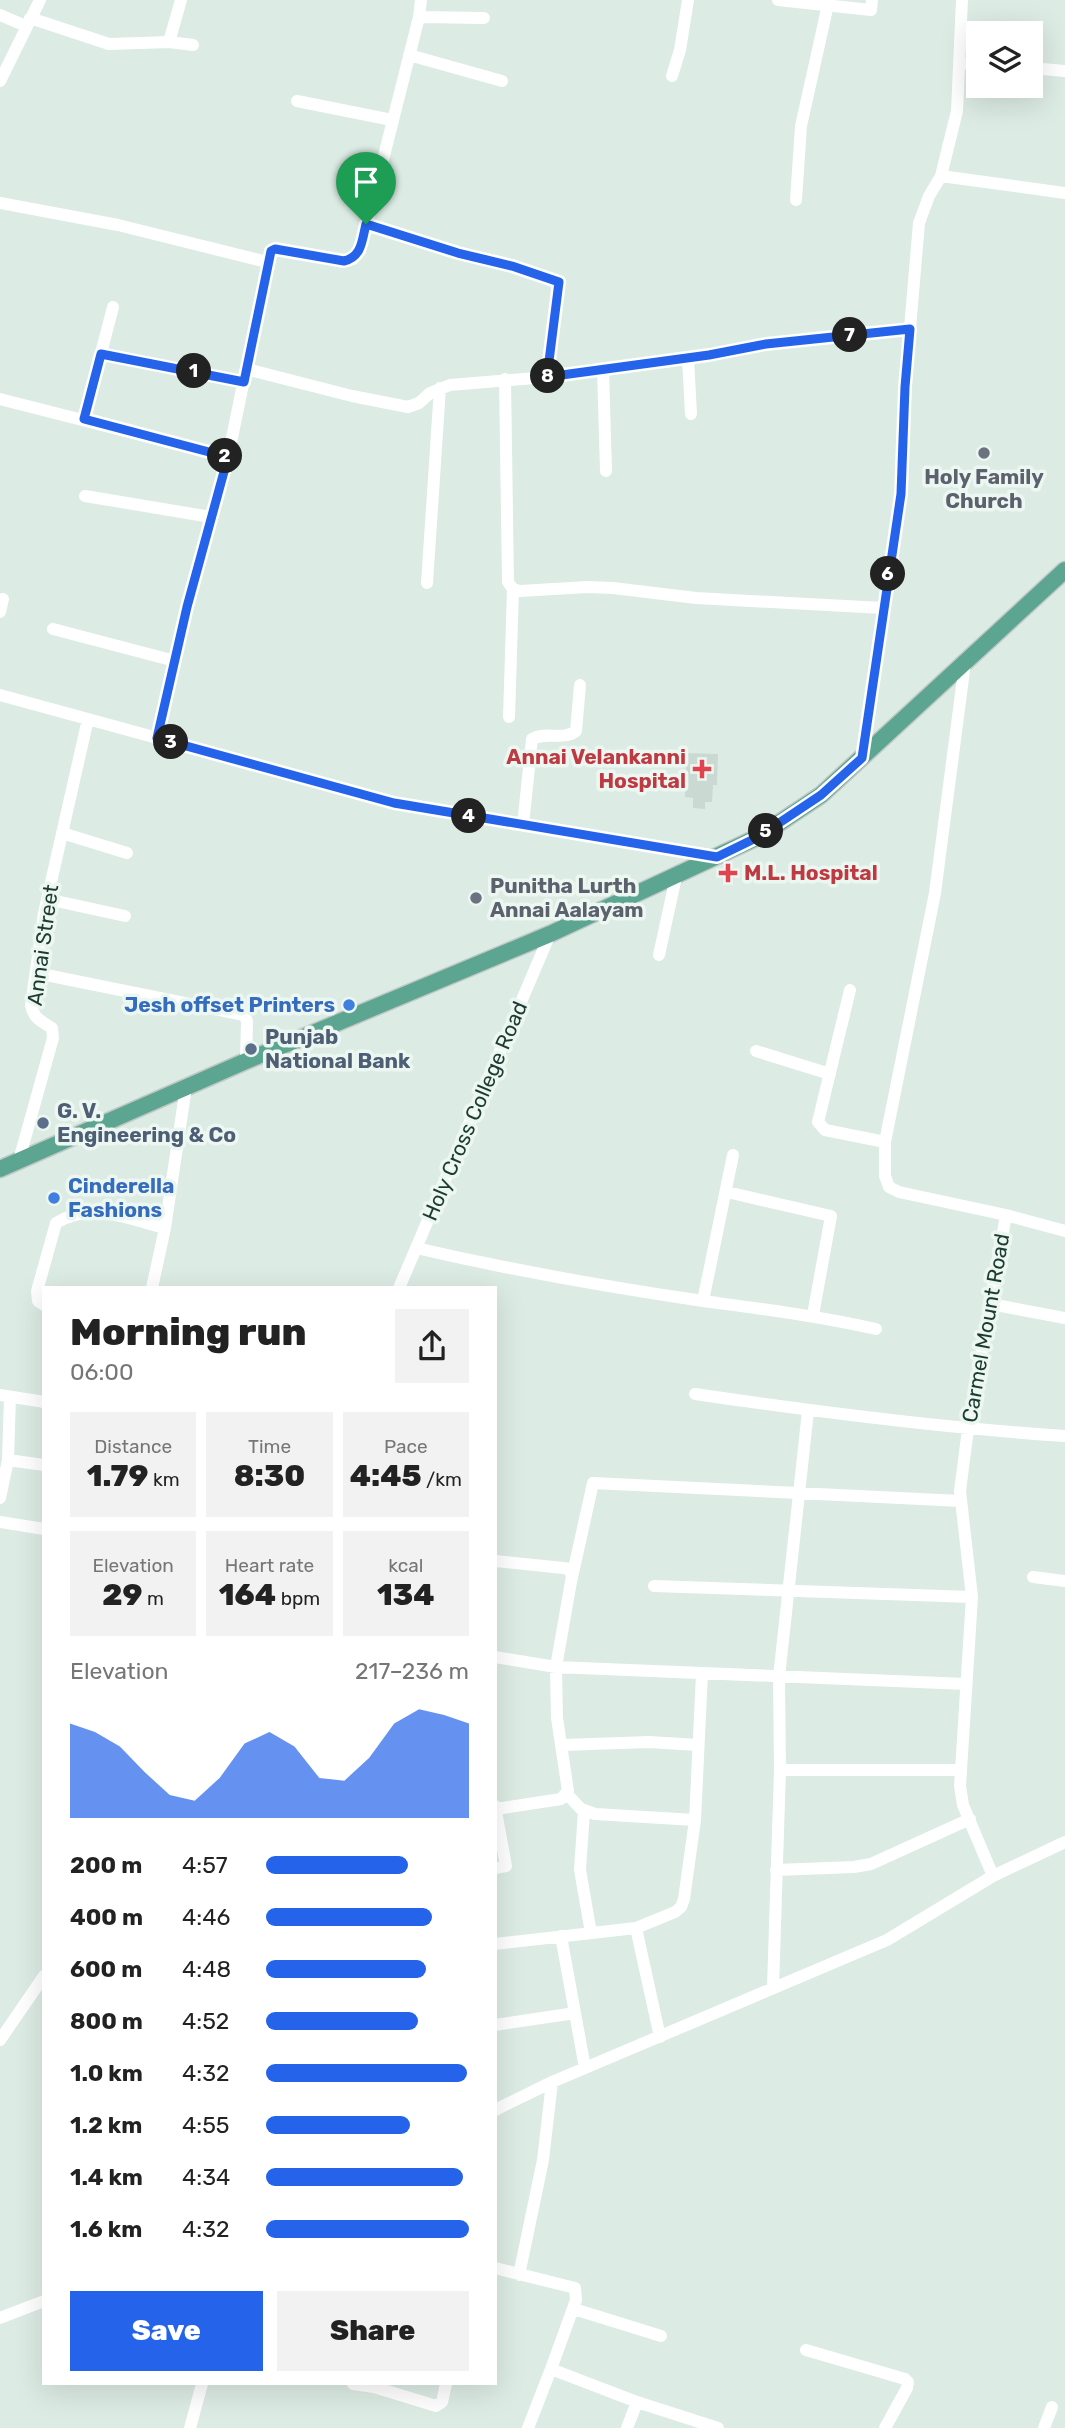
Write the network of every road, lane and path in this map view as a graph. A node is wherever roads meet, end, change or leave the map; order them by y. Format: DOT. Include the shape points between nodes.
graph roads {
  1 [pos="40,0"];
  2 [pos="181,0"];
  3 [pos="421,0"];
  4 [pos="688,0"];
  5 [pos="778,0"];
  6 [pos="872,0"];
  7 [pos="962,0"];
  8 [pos="828,3"];
  9 [pos="0,15"];
  10 [pos="419,17"];
  11 [pos="484,18"];
  12 [pos="28,22"];
  13 [pos="169,42"];
  14 [pos="193,46"];
  15 [pos="409,55"];
  16 [pos="959,63"];
  17 [pos="966,64"];
  18 [pos="1043,69"];
  19 [pos="1065,71"];
  20 [pos="672,76"];
  21 [pos="0,81"];
  22 [pos="502,81"];
  23 [pos="297,102"];
  24 [pos="392,120"];
  25 [pos="941,176"];
  26 [pos="1065,193"];
  27 [pos="796,200"];
  28 [pos="0,203"];
  29 [pos="366,224"];
  30 [pos="267,262"];
  31 [pos="113,307"];
  32 [pos="910,329"];
  33 [pos="101,354"];
  34 [pos="688,358"];
  35 [pos="603,369"];
  36 [pos="245,376"];
  37 [pos="547,377"];
  38 [pos="505,379"];
  39 [pos="440,388"];
  40 [pos="0,399"];
  41 [pos="691,414"];
  42 [pos="84,419"];
  43 [pos="228,457"];
  44 [pos="606,471"];
  45 [pos="85,496"];
  46 [pos="211,517"];
  47 [pos="1065,570"];
  48 [pos="427,583"];
  49 [pos="513,589"];
  50 [pos="883,608"];
  51 [pos="53,629"];
  52 [pos="175,662"];
  53 [pos="965,663"];
  54 [pos="580,685"];
  55 [pos="0,695"];
  56 [pos="509,717"];
  57 [pos="88,719"];
  58 [pos="157,738"];
  59 [pos="862,758"];
  60 [pos="523,825"];
  61 [pos="62,834"];
  62 [pos="127,853"];
  63 [pos="717,857"];
  64 [pos="676,877"];
  65 [pos="47,899"];
  66 [pos="125,916"];
  67 [pos="550,934"];
  68 [pos="659,955"];
  69 [pos="36,973"];
  70 [pos="850,990"];
  71 [pos="756,1051"];
  72 [pos="247,1061"];
  73 [pos="830,1074"];
  74 [pos="186,1087"];
  75 [pos="885,1143"];
  76 [pos="733,1155"];
  77 [pos="19,1160"];
  78 [pos="0,1168"];
  79 [pos="727,1192"];
  80 [pos="1006,1215"];
  81 [pos="165,1228"];
  82 [pos="1065,1231"];
  83 [pos="416,1248"];
  84 [pos="152,1286"];
  85 [pos="400,1286"];
  86 [pos="703,1301"];
  87 [pos="42,1304"];
  88 [pos="990,1304"];
  89 [pos="813,1315"];
  90 [pos="1065,1318"];
  91 [pos="876,1329"];
  92 [pos="695,1394"];
  93 [pos="5,1396"];
  94 [pos="42,1402"];
  95 [pos="808,1411"];
  96 [pos="968,1429"];
  97 [pos="1065,1436"];
  98 [pos="8,1460"];
  99 [pos="42,1465"];
  100 [pos="798,1494"];
  101 [pos="0,1498"];
  102 [pos="961,1501"];
  103 [pos="0,1522"];
  104 [pos="42,1529"];
  105 [pos="497,1561"];
  106 [pos="1032,1577"];
  107 [pos="1065,1581"];
  108 [pos="571,1582"];
  109 [pos="654,1586"];
  110 [pos="788,1590"];
  111 [pos="972,1597"];
  112 [pos="497,1657"];
  113 [pos="556,1667"];
  114 [pos="702,1674"];
  115 [pos="779,1677"];
  116 [pos="966,1684"];
  117 [pos="562,1745"];
  118 [pos="698,1745"];
  119 [pos="780,1770"];
  120 [pos="961,1770"];
  121 [pos="567,1794"];
  122 [pos="497,1807"];
  123 [pos="584,1811"];
  124 [pos="497,1813"];
  125 [pos="970,1819"];
  126 [pos="695,1820"];
  127 [pos="1065,1842"];
  128 [pos="497,1868"];
  129 [pos="776,1870"];
  130 [pos="993,1876"];
  131 [pos="636,1928"];
  132 [pos="592,1933"];
  133 [pos="561,1937"];
  134 [pos="497,1944"];
  135 [pos="42,1979"];
  136 [pos="773,1988"];
  137 [pos="575,2013"];
  138 [pos="497,2025"];
  139 [pos="660,2037"];
  140 [pos="0,2040"];
  141 [pos="585,2068"];
  142 [pos="552,2082"];
  143 [pos="497,2109"];
  144 [pos="497,2268"];
  145 [pos="519,2274"];
  146 [pos="42,2302"];
  147 [pos="574,2309"];
  148 [pos="0,2318"];
  149 [pos="661,2336"];
  150 [pos="806,2350"];
  151 [pos="551,2369"];
  152 [pos="202,2385"];
  153 [pos="360,2385"];
  154 [pos="446,2385"];
  155 [pos="637,2402"];
  156 [pos="1052,2407"];
  157 [pos="190,2428"];
  158 [pos="528,2428"];
  159 [pos="627,2428"];
  160 [pos="718,2428"];
  161 [pos="885,2428"];
  162 [pos="1044,2428"];
  1 -- 12 [label="street"];
  2 -- 13 [label="street"];
  3 -- 10 [label="street"];
  4 -- 20 [label="street"];
  5 -- 8 [label="street"];
  6 -- 8 [label="street" via="871,10"];
  7 -- 16 [label="street"];
  8 -- 27 [label="street" via="801,126"];
  9 -- 12 [label="street"];
  10 -- 11 [label="street"];
  10 -- 15 [label="street"];
  12 -- 13 [label="street" via="109,44"];
  12 -- 21 [label="street"];
  13 -- 14 [label="street"];
  15 -- 22 [label="street"];
  15 -- 24 [label="street"];
  16 -- 17 [label="street"];
  16 -- 25 [label="street" via="957,111"];
  18 -- 19 [label="street"];
  23 -- 24 [label="street"];
  24 -- 29 [label="street"];
  25 -- 26 [label="street"];
  25 -- 32 [label="street" via="919,223"];
  28 -- 30 [label="street" via="118,225"];
  29 -- 30 [label="street" via="360,251 353,259 275,249"];
  29 -- 37 [label="street" via="559,282"];
  30 -- 36 [label="street"];
  31 -- 33 [label="street"];
  32 -- 34 [label="street" via="766,344"];
  32 -- 50 [label="street" via="901,494"];
  33 -- 36 [label="street"];
  33 -- 42 [label="street"];
  34 -- 35 [label="street"];
  34 -- 41 [label="street"];
  35 -- 37 [label="street"];
  35 -- 44 [label="street"];
  36 -- 39 [label="street" via="398,407 419,403"];
  36 -- 43 [label="street"];
  37 -- 38 [label="street"];
  38 -- 39 [label="street"];
  38 -- 49 [label="street" via="508,582"];
  39 -- 48 [label="street"];
  40 -- 42 [label="street"];
  42 -- 43 [label="street"];
  43 -- 46 [label="street"];
  45 -- 46 [label="street"];
  46 -- 52 [label="street"];
  47 -- 53 [label="main road"];
  49 -- 50 [label="street" via="613,588 696,598"];
  49 -- 56 [label="street"];
  50 -- 59 [label="street"];
  51 -- 52 [label="street"];
  52 -- 58 [label="street"];
  53 -- 59 [label="main road"];
  53 -- 75 [label="street, Carmel Mount Road" via="935,893"];
  54 -- 60 [label="street" via="576,731 532,739"];
  55 -- 57 [label="street"];
  57 -- 58 [label="street"];
  57 -- 61 [label="street, Annai Street"];
  58 -- 60 [label="street" via="394,803"];
  59 -- 63 [label="main road" via="821,795 758,837"];
  60 -- 63 [label="street"];
  61 -- 62 [label="street"];
  61 -- 65 [label="street, Annai Street"];
  63 -- 64 [label="main road"];
  64 -- 67 [label="main road"];
  64 -- 68 [label="street"];
  65 -- 66 [label="street"];
  65 -- 69 [label="street, Annai Street"];
  67 -- 72 [label="main road"];
  67 -- 83 [label="street, Holy Cross College Road"];
  69 -- 72 [label="street" via="241,1014 247,1021"];
  69 -- 77 [label="street, Annai Street" via="32,1013 52,1028 53,1038"];
  70 -- 73 [label="street"];
  71 -- 73 [label="street"];
  72 -- 74 [label="main road"];
  73 -- 75 [label="street" via="818,1119 821,1128"];
  74 -- 77 [label="main road"];
  74 -- 81 [label="street"];
  75 -- 80 [label="street, Carmel Mount Road" via="886,1180 893,1190"];
  76 -- 79 [label="street"];
  77 -- 78 [label="main road"];
  79 -- 86 [label="street"];
  79 -- 89 [label="street" via="831,1216"];
  80 -- 82 [label="street"];
  80 -- 88 [label="street, Carmel Mount Road"];
  81 -- 84 [label="street"];
  81 -- 87 [label="street" via="99,1211 57,1223 37,1291"];
  83 -- 85 [label="street, Holy Cross College Road"];
  83 -- 86 [label="street" via="502,1268"];
  86 -- 89 [label="street"];
  88 -- 90 [label="street"];
  88 -- 96 [label="street, Carmel Mount Road"];
  89 -- 91 [label="street"];
  92 -- 95 [label="street"];
  93 -- 94 [label="street"];
  93 -- 98 [label="street"];
  95 -- 96 [label="street"];
  95 -- 100 [label="street"];
  96 -- 97 [label="street"];
  96 -- 102 [label="street, Carmel Mount Road"];
  98 -- 99 [label="street"];
  98 -- 101 [label="street"];
  100 -- 102 [label="street"];
  100 -- 108 [label="street" via="593,1483"];
  100 -- 110 [label="street"];
  102 -- 111 [label="street, Carmel Mount Road"];
  103 -- 104 [label="street"];
  105 -- 108 [label="street" via="569,1569"];
  106 -- 107 [label="street"];
  108 -- 113 [label="street"];
  109 -- 110 [label="street"];
  110 -- 111 [label="street"];
  110 -- 115 [label="street"];
  111 -- 116 [label="street, Carmel Mount Road"];
  112 -- 113 [label="street"];
  113 -- 114 [label="street"];
  113 -- 117 [label="street"];
  114 -- 115 [label="street"];
  114 -- 118 [label="street"];
  115 -- 116 [label="street"];
  115 -- 119 [label="street"];
  116 -- 120 [label="street, Carmel Mount Road"];
  117 -- 118 [label="street"];
  117 -- 121 [label="street"];
  118 -- 126 [label="street"];
  119 -- 120 [label="street"];
  119 -- 129 [label="street"];
  120 -- 125 [label="street, Carmel Mount Road" via="961,1795"];
  121 -- 122 [label="street" via="561,1799"];
  121 -- 123 [label="street"];
  123 -- 126 [label="street"];
  123 -- 132 [label="street" via="580,1870"];
  124 -- 128 [label="street" via="506,1866"];
  125 -- 129 [label="street" via="871,1864"];
  125 -- 130 [label="street, Carmel Mount Road"];
  126 -- 131 [label="street" via="681,1907"];
  127 -- 130 [label="street"];
  129 -- 136 [label="street"];
  130 -- 136 [label="street" via="887,1940"];
  131 -- 132 [label="street"];
  131 -- 139 [label="street"];
  132 -- 133 [label="street"];
  133 -- 134 [label="street"];
  133 -- 137 [label="street"];
  135 -- 140 [label="street"];
  136 -- 139 [label="street"];
  137 -- 138 [label="street"];
  137 -- 141 [label="street"];
  139 -- 141 [label="street"];
  141 -- 142 [label="street"];
  142 -- 143 [label="street"];
  142 -- 145 [label="street" via="543,2160"];
  144 -- 145 [label="street"];
  145 -- 147 [label="street" via="575,2288"];
  146 -- 148 [label="street"];
  147 -- 149 [label="street"];
  147 -- 151 [label="street"];
  150 -- 161 [label="street" via="905,2379 907,2388"];
  151 -- 155 [label="street"];
  151 -- 158 [label="street"];
  152 -- 157 [label="street"];
  153 -- 154 [label="street" via="436,2406 442,2402"];
  155 -- 159 [label="street"];
  155 -- 160 [label="street"];
  156 -- 162 [label="street"];
}
